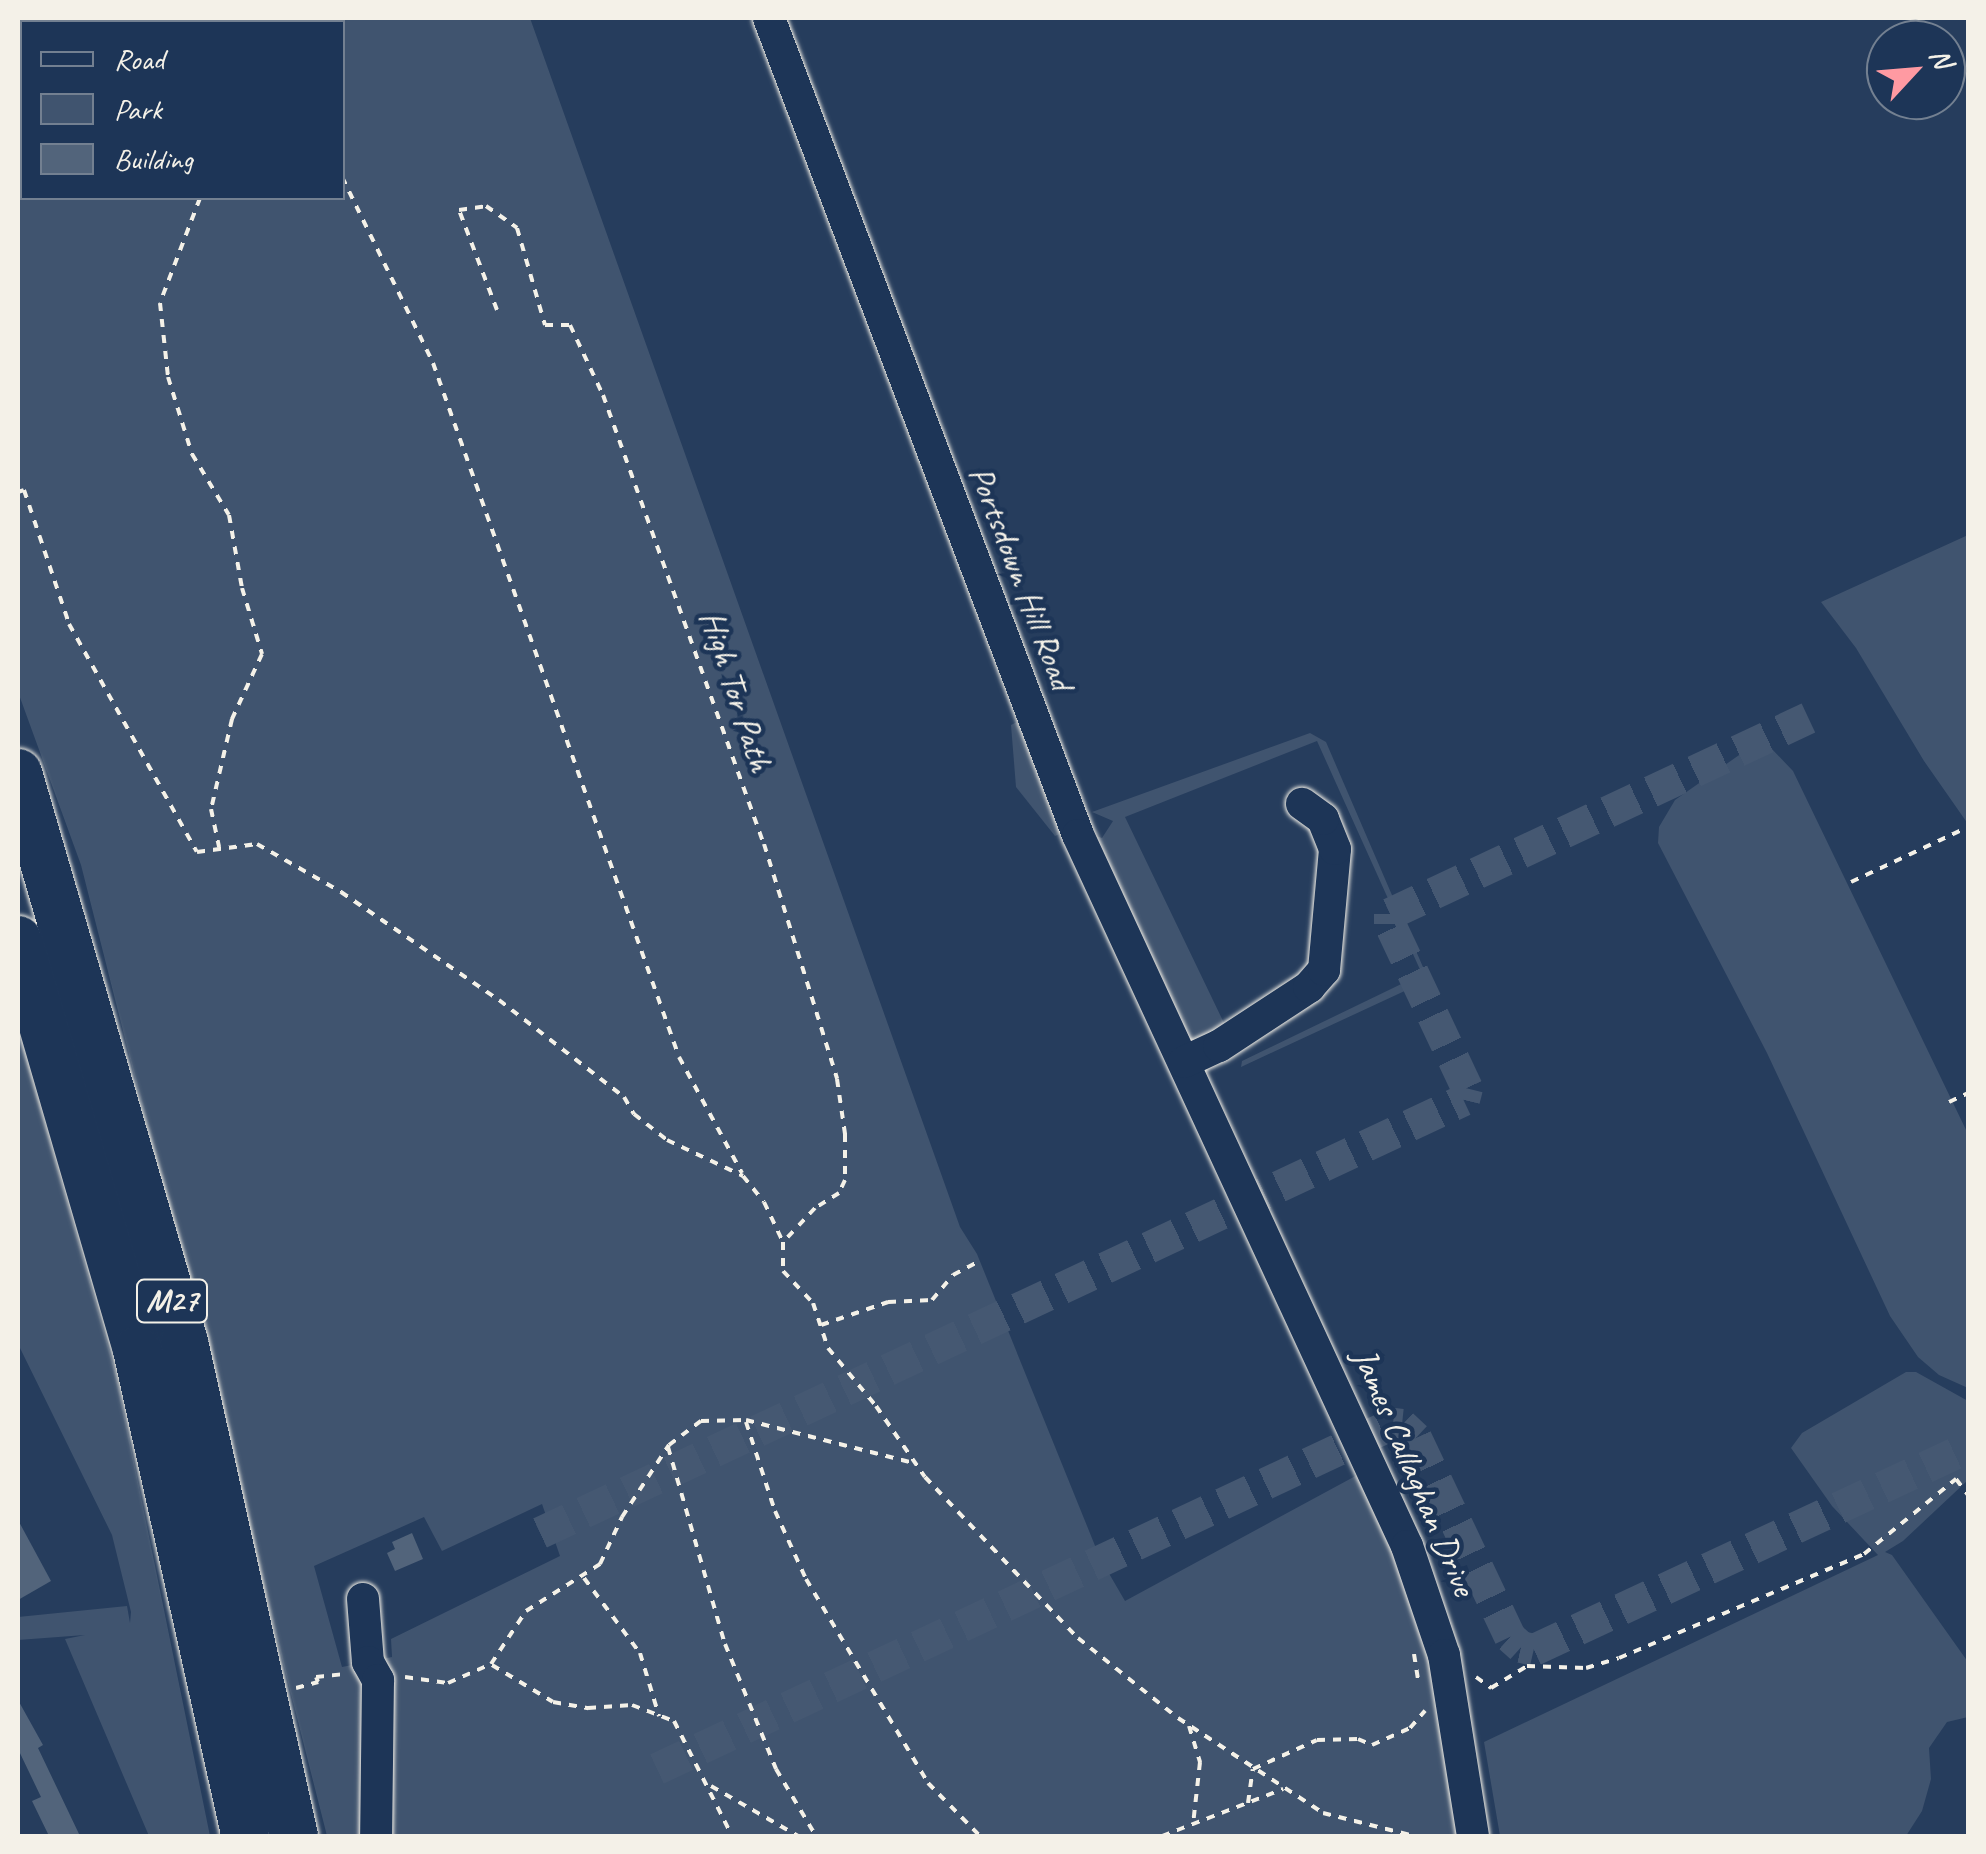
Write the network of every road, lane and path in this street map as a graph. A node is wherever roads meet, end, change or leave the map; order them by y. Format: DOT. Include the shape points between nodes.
graph roads {
  1 [pos="769,18"];
  2 [pos="345,183"];
  3 [pos="199,200"];
  4 [pos="497,310"];
  5 [pos="18,492"];
  6 [pos="18,773"];
  7 [pos="1302,804"];
  8 [pos="1968,827"];
  9 [pos="220,849"];
  10 [pos="1851,882"];
  11 [pos="18,940"];
  12 [pos="1184,1062"];
  13 [pos="1968,1093"];
  14 [pos="1949,1102"];
  15 [pos="1228,1156"];
  16 [pos="744,1176"];
  17 [pos="783,1242"];
  18 [pos="979,1261"];
  19 [pos="820,1326"];
  20 [pos="746,1420"];
  21 [pos="668,1447"];
  22 [pos="916,1464"];
  23 [pos="1968,1495"];
  24 [pos="584,1578"];
  25 [pos="363,1599"];
  26 [pos="1444,1654"];
  27 [pos="490,1664"];
  28 [pos="344,1675"];
  29 [pos="378,1680"];
  30 [pos="296,1688"];
  31 [pos="1425,1711"];
  32 [pos="659,1716"];
  33 [pos="1188,1725"];
  34 [pos="1253,1769"];
  35 [pos="707,1783"];
  36 [pos="1284,1789"];
  37 [pos="1248,1803"];
  38 [pos="1193,1824"];
  39 [pos="246,1836"];
  40 [pos="294,1836"];
  41 [pos="376,1836"];
  42 [pos="732,1836"];
  43 [pos="798,1836"];
  44 [pos="816,1836"];
  45 [pos="980,1836"];
  46 [pos="1162,1836"];
  47 [pos="1414,1836"];
  48 [pos="1474,1836"];
  1 -- 12 [label="street, Portsdown Hill Road" via="1044,750"];
  2 -- 16 [label="path" via="433,363 679,1057"];
  3 -- 9 [label="path" via="160,303 168,376 192,454 229,515 262,654 232,719 211,810"];
  4 -- 17 [label="path, High Tor Path" via="459,210 486,206 517,228 545,326 570,326 603,395 704,668 816,1008 840,1094 845,1180"];
  5 -- 9 [label="path" via="24,490 68,624 197,852"];
  6 -- 40 [label="highway, M27" via="184,1342"];
  7 -- 12 [label="street" via="1323,819 1335,848 1324,970 1308,987"];
  8 -- 10 [label="path"];
  9 -- 16 [label="path" via="257,844 341,892 498,1000 624,1097 667,1140"];
  11 -- 39 [label="highway, M27" via="137,1350"];
  12 -- 15 [label="street, Portsdown Hill Road"];
  13 -- 14 [label="path"];
  15 -- 26 [label="street, James Callaghan Drive" via="1365,1449"];
  16 -- 17 [label="path"];
  17 -- 19 [label="path" via="783,1272 813,1304"];
  18 -- 19 [label="path" via="953,1275 932,1300 888,1302"];
  19 -- 22 [label="path" via="828,1348"];
  20 -- 21 [label="path" via="701,1421"];
  20 -- 22 [label="path"];
  20 -- 45 [label="path" via="806,1579 928,1782"];
  21 -- 24 [label="path" via="600,1564"];
  21 -- 44 [label="path" via="725,1644 776,1769"];
  22 -- 33 [label="path" via="1078,1638"];
  23 -- 26 [label="path" via="1956,1479 1864,1554 1604,1664 1527,1666 1491,1688"];
  24 -- 27 [label="path" via="526,1611"];
  24 -- 32 [label="path" via="640,1653"];
  25 -- 29 [label="street" via="368,1662"];
  26 -- 48 [label="street, James Callaghan Drive"];
  27 -- 29 [label="path" via="448,1684 389,1672"];
  27 -- 32 [label="path" via="553,1702 632,1706"];
  28 -- 30 [label="path" via="330,1673"];
  29 -- 41 [label="street"];
  31 -- 34 [label="path" via="1410,1728 1372,1745 1316,1740"];
  32 -- 35 [label="path" via="674,1721"];
  33 -- 34 [label="path"];
  33 -- 38 [label="path" via="1200,1762"];
  34 -- 36 [label="path"];
  34 -- 37 [label="path"];
  35 -- 42 [label="path"];
  35 -- 43 [label="path"];
  36 -- 37 [label="path"];
  36 -- 47 [label="path" via="1323,1812"];
  37 -- 38 [label="path"];
  38 -- 46 [label="path"];
}
